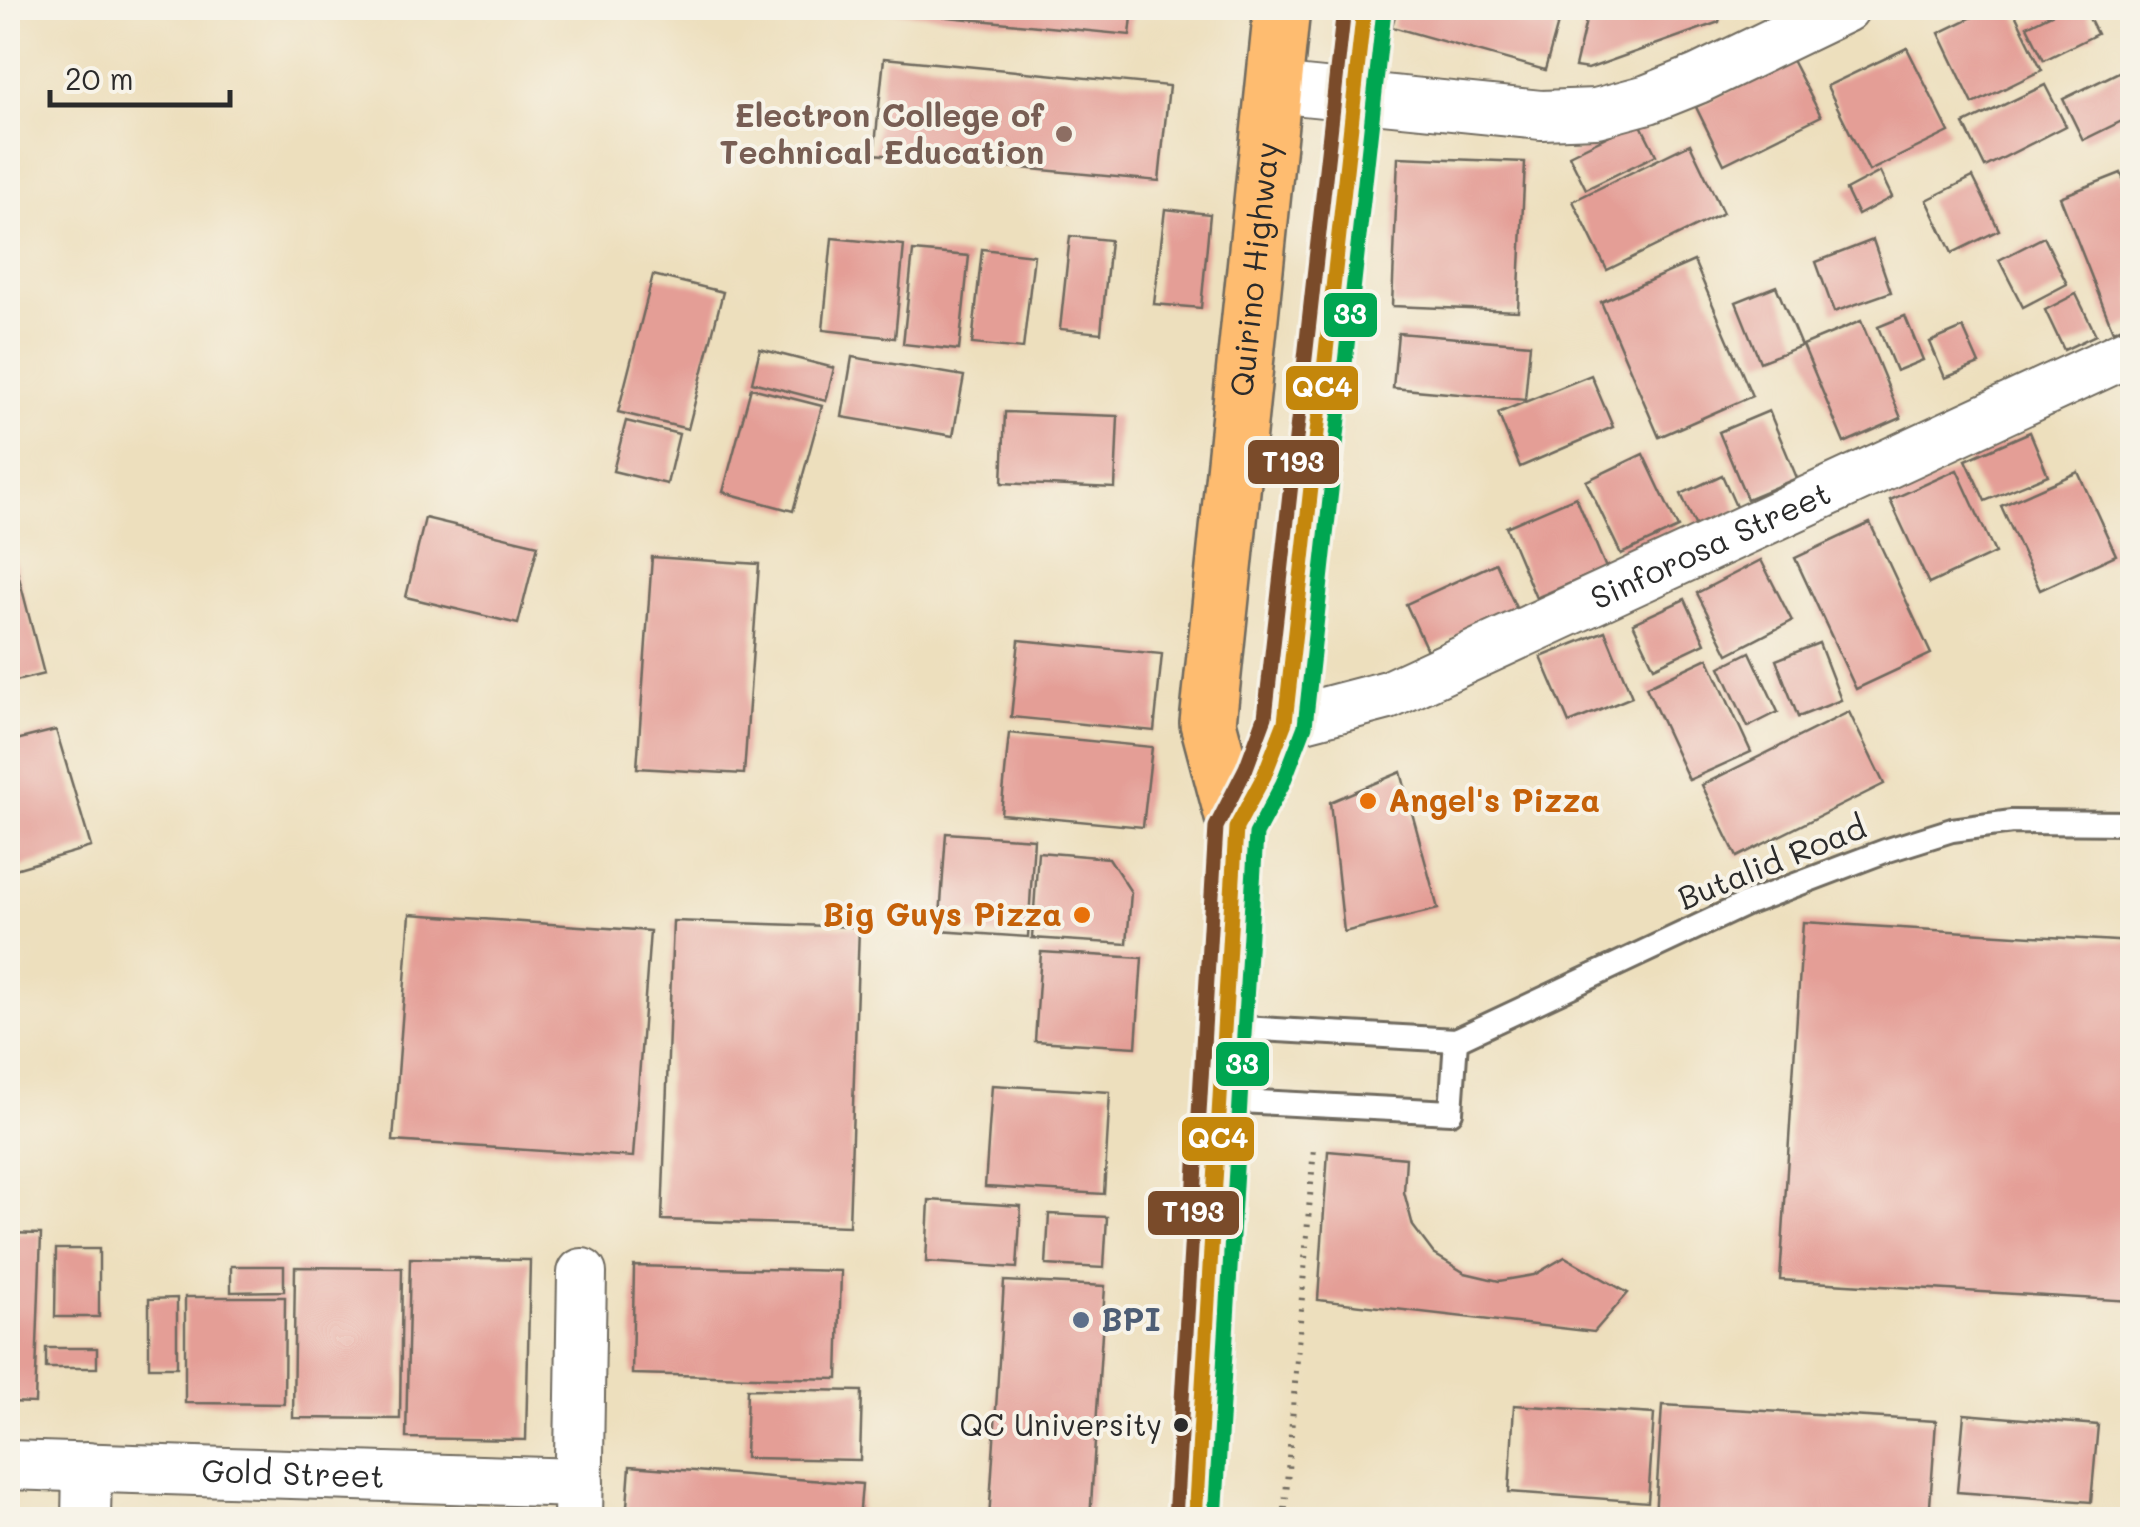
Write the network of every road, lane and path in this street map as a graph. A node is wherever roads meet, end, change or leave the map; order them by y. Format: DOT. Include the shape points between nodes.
graph roads {
  1 [pos="1282,8"];
  2 [pos="1364,8"];
  3 [pos="1845,8"];
  4 [pos="1274,88"];
  5 [pos="1354,97"];
  6 [pos="2132,351"];
  7 [pos="1285,722"];
  8 [pos="2132,823"];
  9 [pos="1236,828"];
  10 [pos="1222,1027"];
  11 [pos="1456,1040"];
  12 [pos="1218,1100"];
  13 [pos="1317,1105"];
  14 [pos="582,1274"];
  15 [pos="8,1465"];
  16 [pos="87,1467"];
  17 [pos="579,1501"];
  18 [pos="86,1520"];
  19 [pos="1194,1520"];
  20 [pos="1284,1520"];
  1 -- 4 [label="main road, Quirino Highway"];
  2 -- 5 [label="main road, Quirino Highway"];
  3 -- 5 [label="street" via="1698,79 1596,112 1541,115"];
  4 -- 5 [label="street"];
  4 -- 9 [label="main road, Quirino Highway" via="1208,722"];
  5 -- 7 [label="main road, Quirino Highway"];
  6 -- 7 [label="street, Sinforosa Street" via="1388,695"];
  7 -- 9 [label="main road, Quirino Highway"];
  8 -- 11 [label="lane, Butalid Road" via="2012,822 1952,830 1885,851 1748,904"];
  9 -- 10 [label="main road, Quirino Highway"];
  10 -- 11 [label="lane, Butalid Road"];
  10 -- 12 [label="main road, Quirino Highway"];
  11 -- 13 [label="lane" via="1451,1112"];
  12 -- 13 [label="lane"];
  12 -- 19 [label="main road, Quirino Highway"];
  13 -- 20 [label="path"];
  14 -- 17 [label="street"];
  15 -- 16 [label="street, Gold Street"];
  16 -- 17 [label="street, Gold Street"];
  16 -- 18 [label="street"];
}
